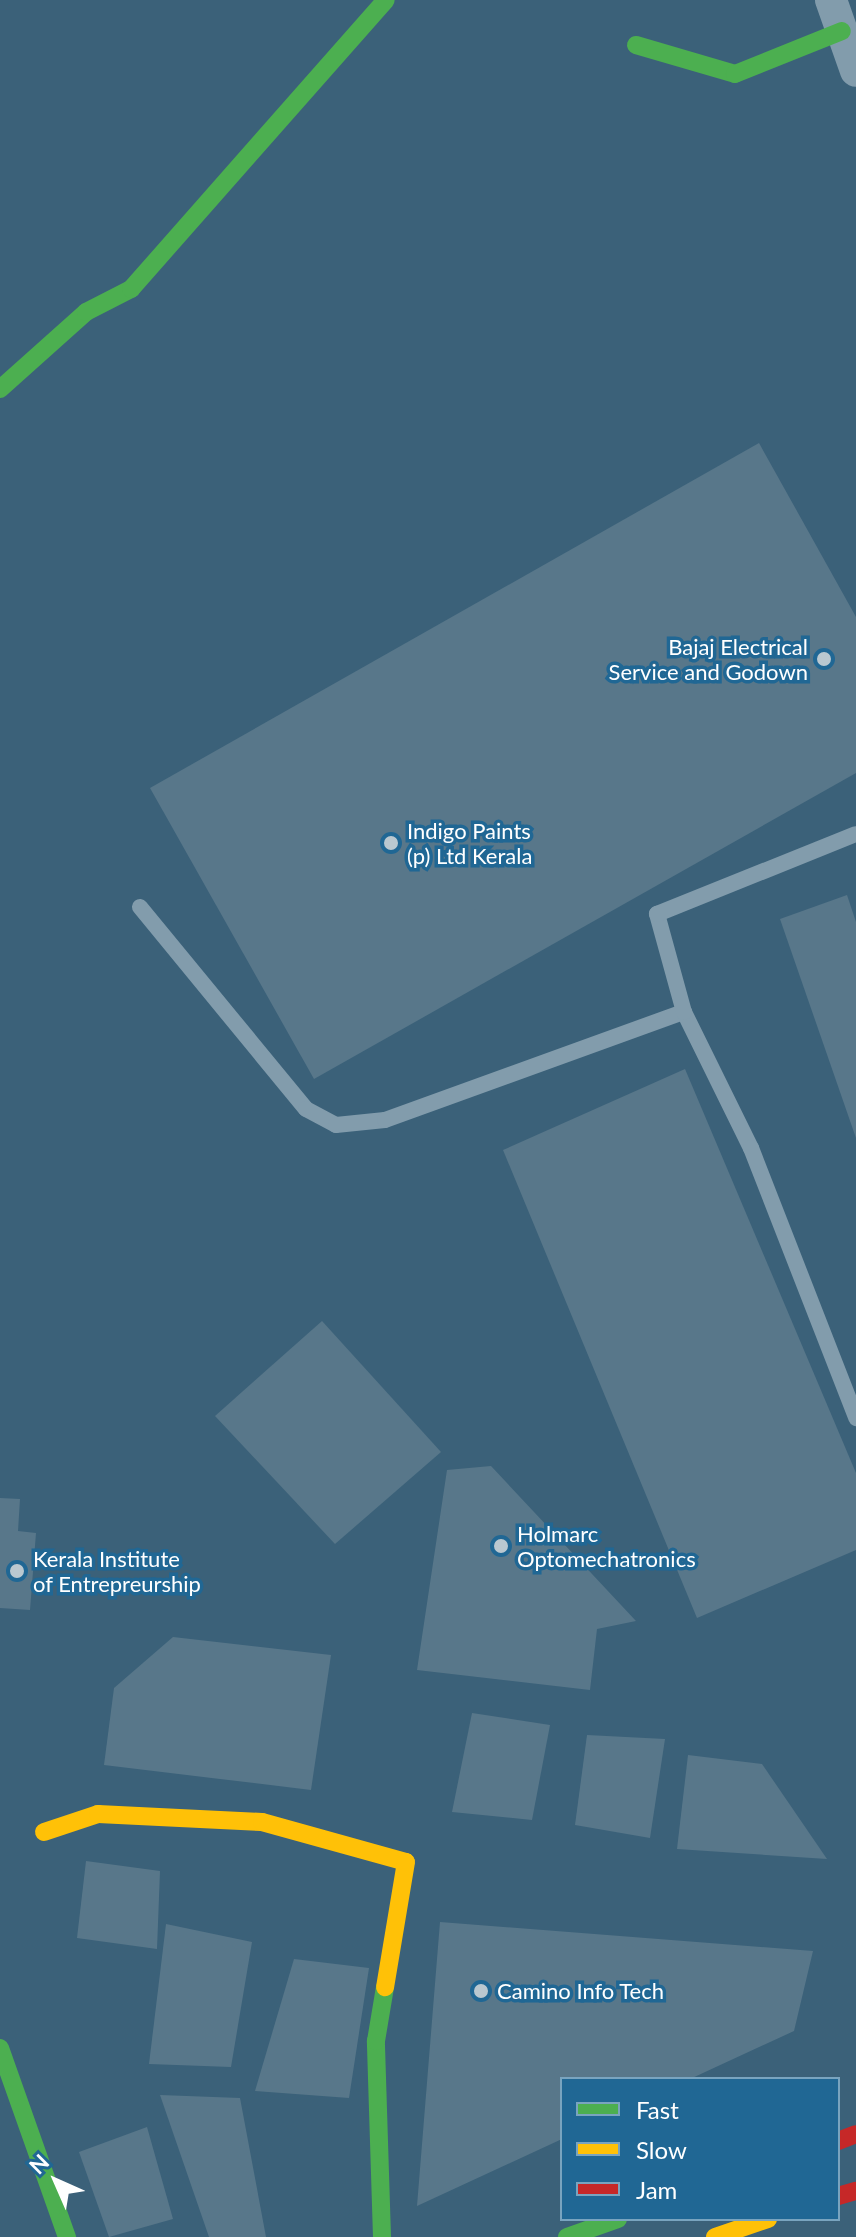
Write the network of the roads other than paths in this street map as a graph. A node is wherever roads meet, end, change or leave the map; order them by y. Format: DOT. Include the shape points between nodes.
graph roads {
  1 [pos="386,0"];
  2 [pos="831,0"];
  3 [pos="842,31"];
  4 [pos="636,45"];
  5 [pos="856,71"];
  6 [pos="0,389"];
  7 [pos="856,834"];
  8 [pos="140,907"];
  9 [pos="684,1012"];
  10 [pos="856,1418"];
  11 [pos="44,1832"];
  12 [pos="0,2048"];
  13 [pos="612,2221"];
  14 [pos="762,2221"];
  15 [pos="67,2237"];
  16 [pos="382,2237"];
  17 [pos="567,2237"];
  18 [pos="715,2237"];
  1 -- 6 [label="street" via="131,289 86,312"];
  2 -- 3 [label="street"];
  3 -- 4 [label="street" via="735,74"];
  3 -- 5 [label="street"];
  7 -- 9 [label="lane" via="657,914"];
  8 -- 9 [label="lane" via="306,1109 336,1125 385,1120"];
  9 -- 10 [label="lane" via="751,1148"];
  11 -- 16 [label="street" via="98,1814 262,1822 406,1862 376,2041"];
  12 -- 15 [label="street"];
  13 -- 17 [label="street"];
  14 -- 18 [label="street"];
}
